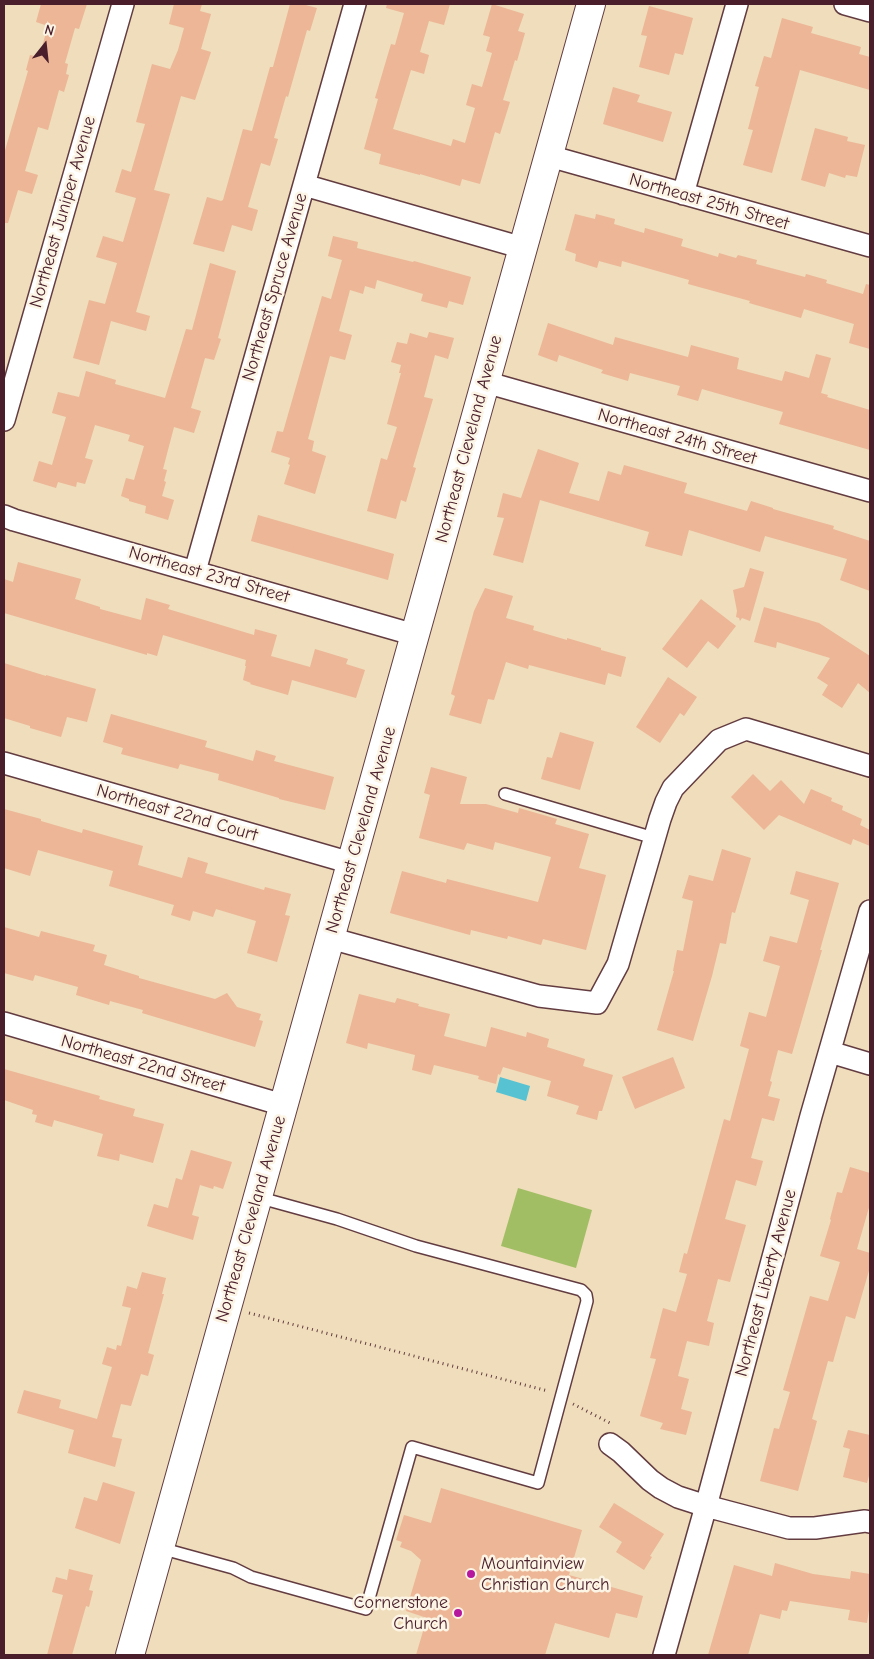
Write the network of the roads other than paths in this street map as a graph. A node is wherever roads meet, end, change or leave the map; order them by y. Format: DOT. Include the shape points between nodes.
graph roads {
  1 [pos="123,4"];
  2 [pos="355,4"];
  3 [pos="591,4"];
  4 [pos="737,4"];
  5 [pos="845,4"];
  6 [pos="870,11"];
  7 [pos="548,156"];
  8 [pos="304,185"];
  9 [pos="683,194"];
  10 [pos="870,246"];
  11 [pos="523,248"];
  12 [pos="485,382"];
  13 [pos="7,396"];
  14 [pos="4,420"];
  15 [pos="870,491"];
  16 [pos="4,516"];
  17 [pos="195,571"];
  18 [pos="415,635"];
  19 [pos="4,763"];
  20 [pos="870,766"];
  21 [pos="505,794"];
  22 [pos="654,838"];
  23 [pos="351,863"];
  24 [pos="870,911"];
  25 [pos="330,938"];
  26 [pos="4,1023"];
  27 [pos="830,1052"];
  28 [pos="870,1064"];
  29 [pos="283,1105"];
  30 [pos="257,1198"];
  31 [pos="610,1444"];
  32 [pos="706,1506"];
  33 [pos="870,1522"];
  34 [pos="160,1548"];
  35 [pos="130,1655"];
  36 [pos="664,1655"];
  1 -- 13 [label="street, Northeast Juniper Avenue"];
  2 -- 8 [label="street, Northeast Spruce Avenue"];
  3 -- 7 [label="street, Northeast Cleveland Avenue"];
  4 -- 9 [label="street"];
  5 -- 6 [label="street"];
  7 -- 9 [label="street, Northeast 25th Street"];
  7 -- 11 [label="street, Northeast Cleveland Avenue"];
  8 -- 11 [label="street"];
  8 -- 17 [label="street, Northeast Spruce Avenue"];
  9 -- 10 [label="street, Northeast 25th Street"];
  11 -- 12 [label="street, Northeast Cleveland Avenue"];
  12 -- 15 [label="street, Northeast 24th Street"];
  12 -- 18 [label="street, Northeast Cleveland Avenue"];
  13 -- 14 [label="street, Northeast Juniper Avenue"];
  16 -- 17 [label="street, Northeast 23rd Street"];
  17 -- 18 [label="street, Northeast 23rd Street"];
  18 -- 23 [label="street, Northeast Cleveland Avenue"];
  19 -- 23 [label="street, Northeast 22nd Court"];
  20 -- 22 [label="street" via="746,729 719,740 673,788"];
  21 -- 22 [label="lane"];
  22 -- 25 [label="street" via="618,964 597,1003 539,996"];
  23 -- 25 [label="street, Northeast Cleveland Avenue"];
  24 -- 27 [label="street, Northeast Liberty Avenue"];
  25 -- 29 [label="street, Northeast Cleveland Avenue"];
  26 -- 29 [label="street, Northeast 22nd Street"];
  27 -- 28 [label="street"];
  27 -- 32 [label="street, Northeast Liberty Avenue"];
  29 -- 30 [label="street, Northeast Cleveland Avenue"];
  30 -- 34 [label="street, Northeast Cleveland Avenue"];
  30 -- 34 [label="lane" via="586,1294 587,1301 538,1483 412,1447 366,1609"];
  31 -- 32 [label="street" via="661,1488"];
  32 -- 33 [label="street" via="789,1528"];
  32 -- 36 [label="street, Northeast Liberty Avenue"];
  34 -- 35 [label="street, Northeast Cleveland Avenue"];
}
